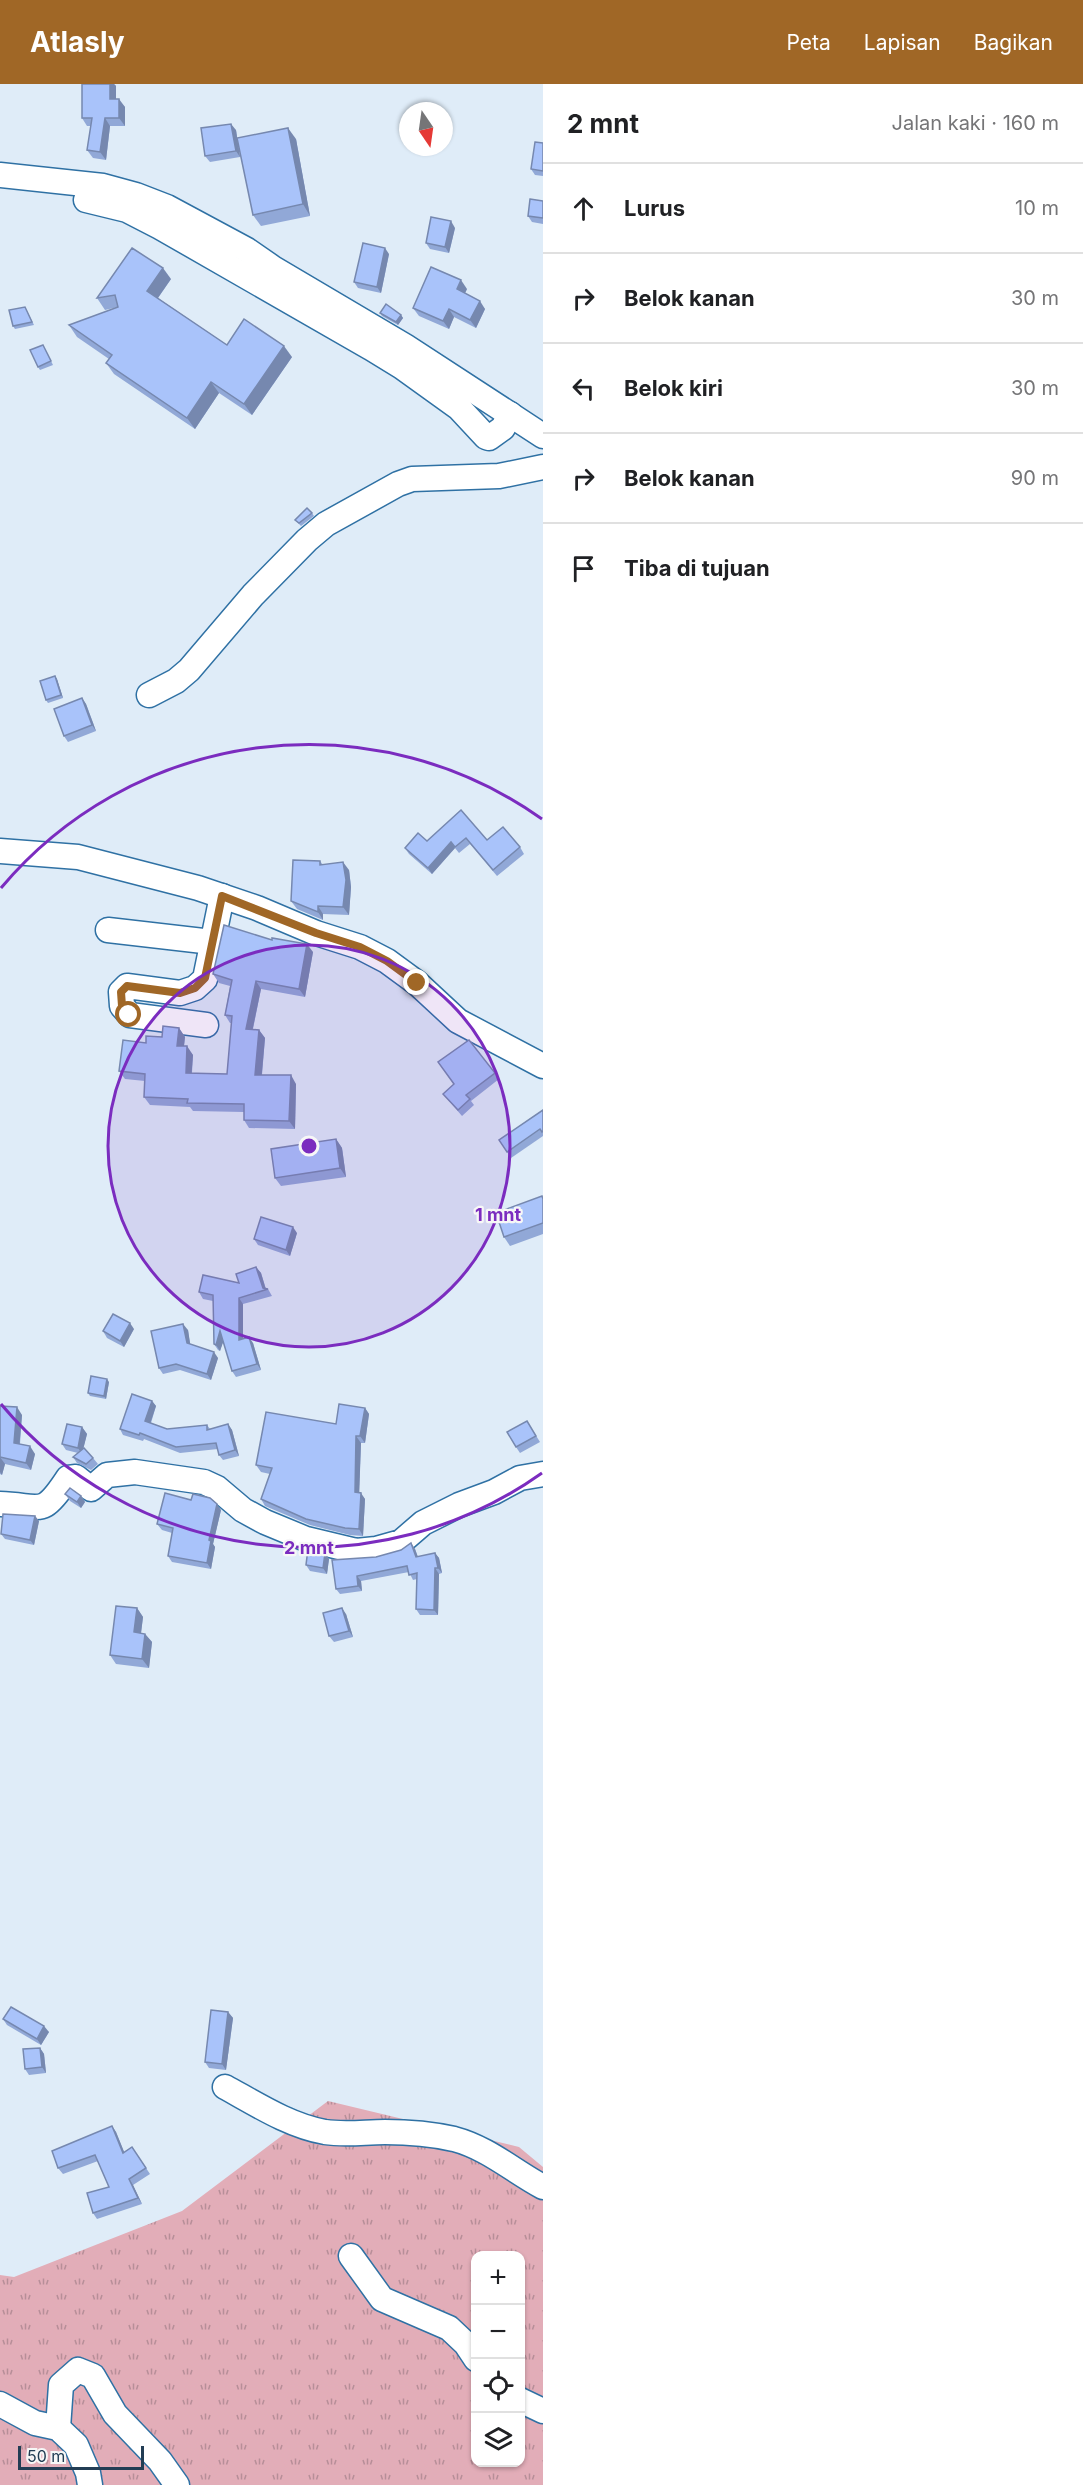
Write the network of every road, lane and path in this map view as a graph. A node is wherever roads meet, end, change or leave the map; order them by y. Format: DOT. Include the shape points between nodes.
graph roads {
  1 [pos="0,176"];
  2 [pos="0,188"];
  3 [pos="510,414"];
  4 [pos="543,436"];
  5 [pos="543,466"];
  6 [pos="149,696"];
  7 [pos="0,851"];
  8 [pos="222,896"];
  9 [pos="108,930"];
  10 [pos="212,942"];
  11 [pos="206,1026"];
  12 [pos="543,1066"];
  13 [pos="543,1474"];
  14 [pos="0,1504"];
  15 [pos="225,2087"];
  16 [pos="543,2187"];
  17 [pos="351,2256"];
  18 [pos="471,2352"];
  19 [pos="525,2402"];
  20 [pos="0,2404"];
  21 [pos="543,2411"];
  22 [pos="58,2428"];
  23 [pos="90,2485"];
  24 [pos="177,2485"];
  1 -- 3 [label="street" via="103,186 167,207 248,250"];
  2 -- 3 [label="street" via="95,201 127,210 402,367 459,408 486,437 498,434"];
  3 -- 4 [label="street"];
  5 -- 6 [label="street" via="498,476 404,482 326,524 253,595 189,670"];
  7 -- 8 [label="street" via="85,859"];
  8 -- 10 [label="street"];
  8 -- 12 [label="street" via="375,954 417,983 458,1021"];
  9 -- 10 [label="street"];
  10 -- 11 [label="street" via="205,978 195,988 180,993 127,986 121,992 122,1006 129,1015"];
  13 -- 14 [label="street" via="520,1478 459,1505 423,1523 401,1542 376,1550 356,1551 306,1539 243,1510 204,1482 135,1472 107,1475 91,1489 76,1477 68,1478 54,1500 32,1509"];
  15 -- 16 [label="street" via="285,2118 324,2132 454,2139 508,2163"];
  17 -- 18 [label="street" via="382,2299 449,2328"];
  19 -- 21 [label="street"];
  20 -- 22 [label="street" via="35,2423"];
  22 -- 23 [label="street" via="76,2445"];
  22 -- 24 [label="street" via="61,2385 78,2370 93,2376 115,2414"];
}
